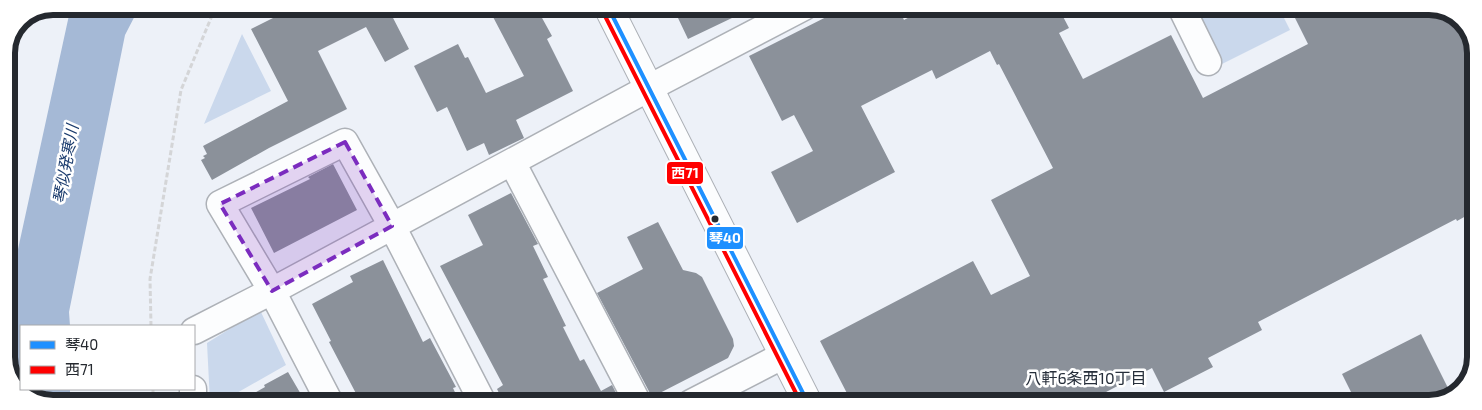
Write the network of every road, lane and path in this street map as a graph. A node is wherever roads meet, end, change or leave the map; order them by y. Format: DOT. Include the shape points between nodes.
graph roads {
  1 [pos="212,15"];
  2 [pos="612,15"];
  3 [pos="789,15"];
  4 [pos="1184,15"];
  5 [pos="1208,62"];
  6 [pos="649,88"];
  7 [pos="512,162"];
  8 [pos="392,226"];
  9 [pos="272,291"];
  10 [pos="151,325"];
  11 [pos="195,330"];
  12 [pos="784,355"];
  13 [pos="326,395"];
  14 [pos="479,395"];
  15 [pos="634,395"];
  16 [pos="706,395"];
  17 [pos="804,395"];
  1 -- 10 [label="path" via="181,90 150,279"];
  2 -- 6 [label="main road"];
  3 -- 6 [label="street"];
  4 -- 5 [label="street"];
  6 -- 7 [label="street"];
  6 -- 12 [label="main road"];
  7 -- 8 [label="street"];
  7 -- 15 [label="street"];
  8 -- 9 [label="street"];
  8 -- 9 [label="street" via="346,142 220,204"];
  8 -- 14 [label="street"];
  9 -- 11 [label="street"];
  9 -- 13 [label="street"];
  12 -- 16 [label="street"];
  12 -- 17 [label="main road"];
}
